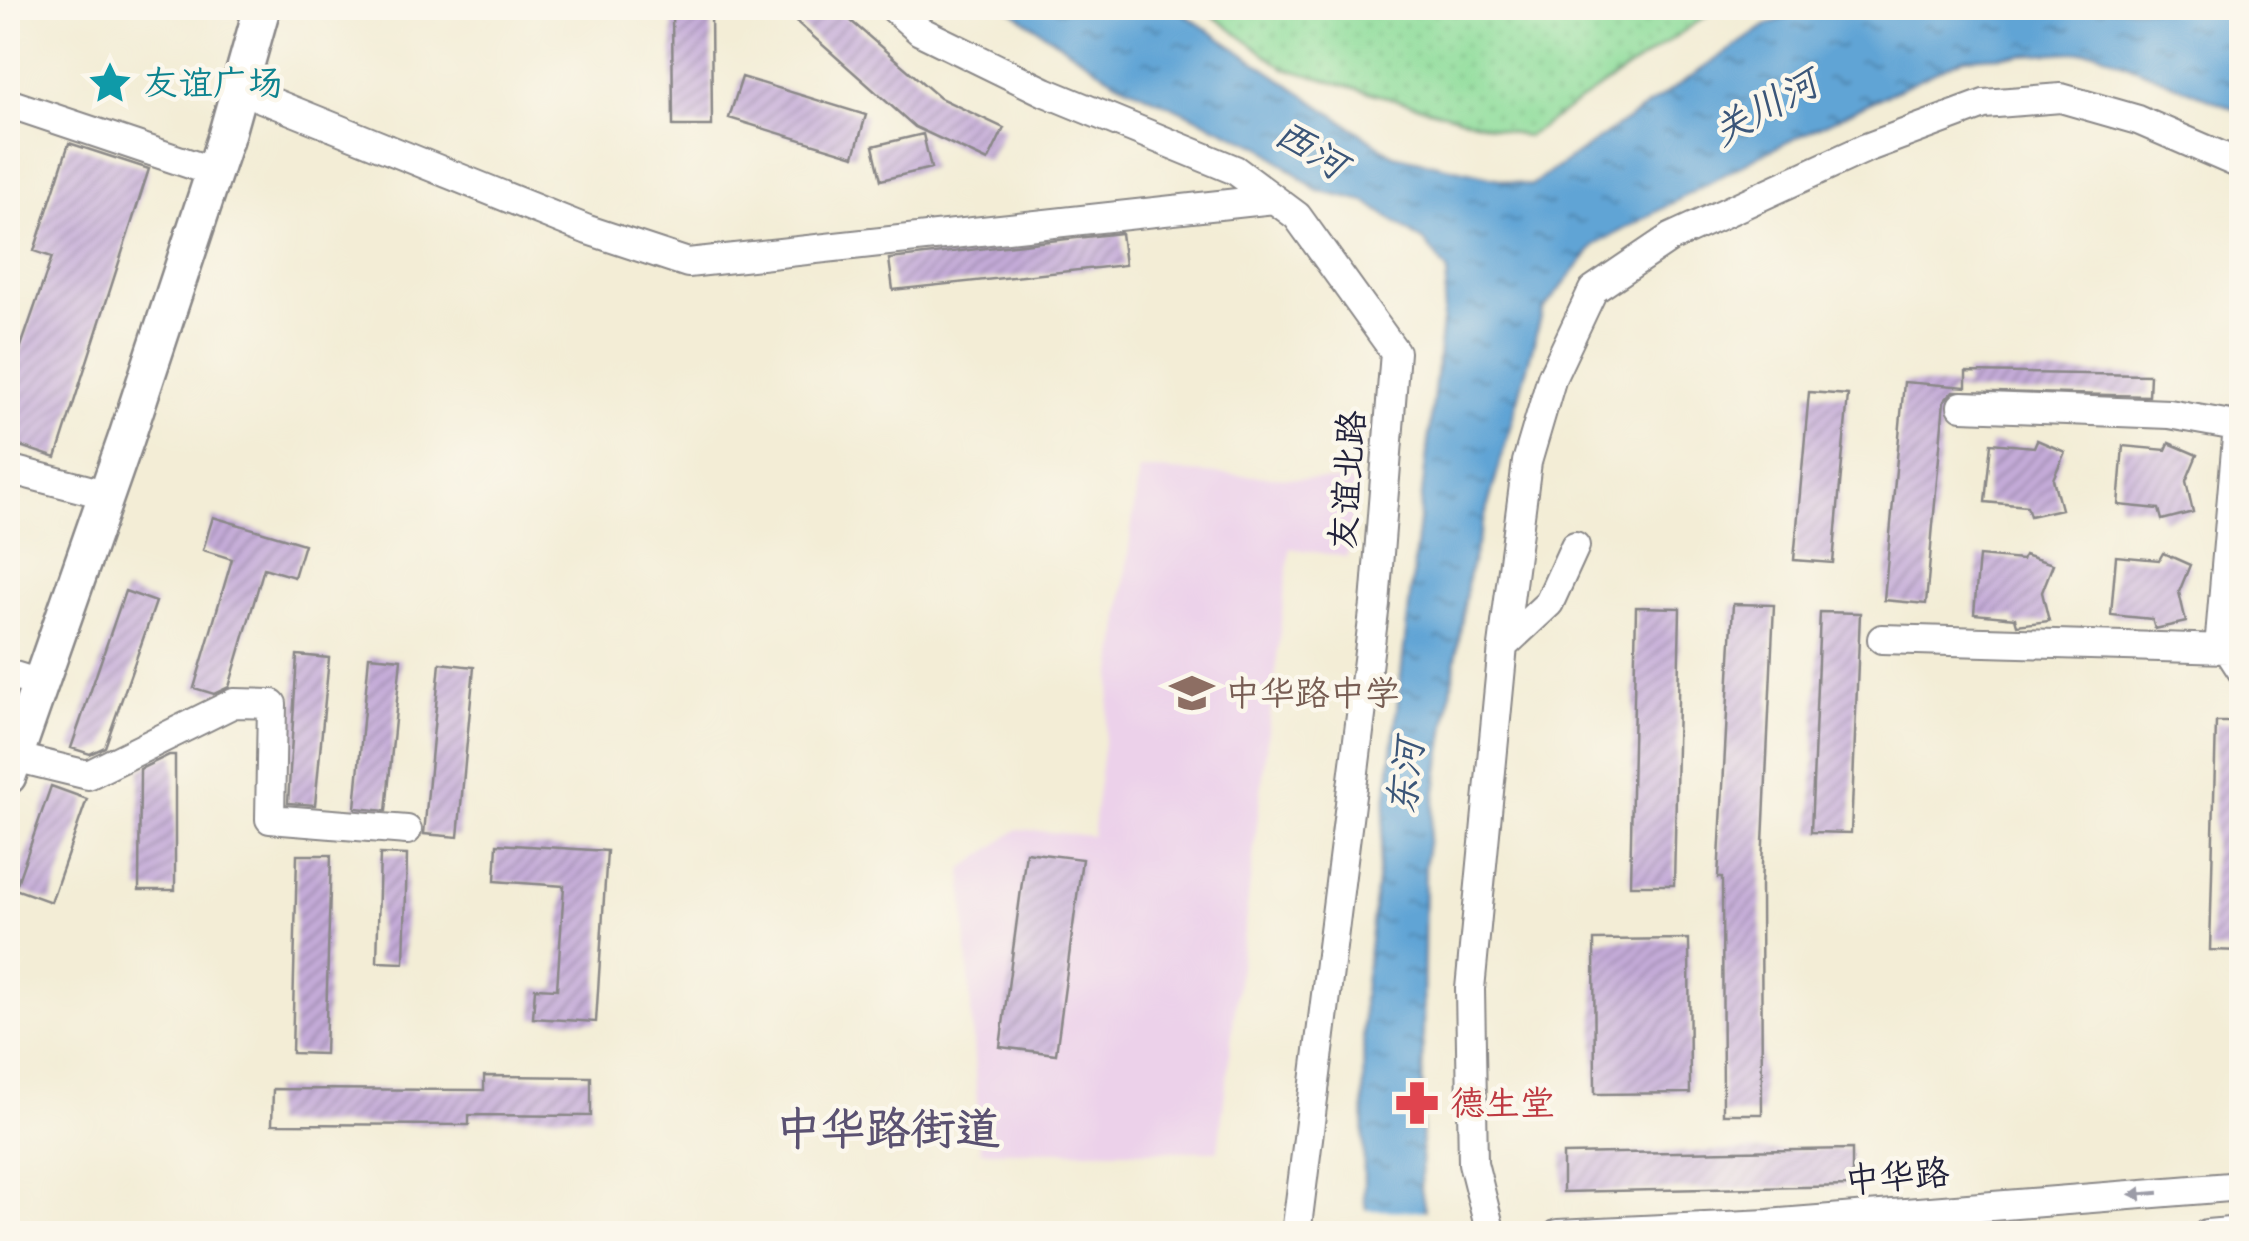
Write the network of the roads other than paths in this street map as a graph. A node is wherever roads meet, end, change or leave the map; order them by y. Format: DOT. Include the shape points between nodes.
graph roads {
  1 [pos="262,8"];
  2 [pos="894,8"];
  3 [pos="239,89"];
  4 [pos="8,103"];
  5 [pos="2242,164"];
  6 [pos="214,172"];
  7 [pos="1274,199"];
  8 [pos="1962,406"];
  9 [pos="2240,427"];
  10 [pos="8,469"];
  11 [pos="108,495"];
  12 [pos="1576,546"];
  13 [pos="1882,639"];
  14 [pos="1503,646"];
  15 [pos="2235,660"];
  16 [pos="24,679"];
  17 [pos="11,767"];
  18 [pos="407,830"];
  19 [pos="2242,1186"];
  20 [pos="1768,1228"];
  21 [pos="2242,1231"];
  22 [pos="1296,1234"];
  23 [pos="1491,1234"];
  24 [pos="1558,1234"];
  25 [pos="2207,1234"];
  1 -- 3 [label="main road"];
  2 -- 7 [label="street, 友谊北路" via="920,30 1045,92 1235,170"];
  3 -- 6 [label="main road"];
  3 -- 7 [label="street" via="588,230 688,262"];
  4 -- 6 [label="street"];
  5 -- 14 [label="street" via="2138,120 2061,98 1984,104 1866,148 1670,238 1593,290 1552,378 1526,462"];
  6 -- 11 [label="main road"];
  7 -- 22 [label="street, 友谊北路" via="1297,216 1394,352 1375,604"];
  8 -- 9 [label="street" via="2169,414"];
  9 -- 15 [label="street" via="2220,637"];
  10 -- 11 [label="street"];
  11 -- 16 [label="main road"];
  12 -- 14 [label="street" via="1549,603"];
  13 -- 15 [label="street"];
  14 -- 23 [label="street" via="1470,988 1474,1163"];
  16 -- 17 [label="main road"];
  17 -- 18 [label="street" via="88,775 234,703 272,704 270,819"];
  19 -- 20 [label="street, 中华路, one-way"];
  20 -- 24 [label="street, 中华路"];
  21 -- 25 [label="street"];
}
